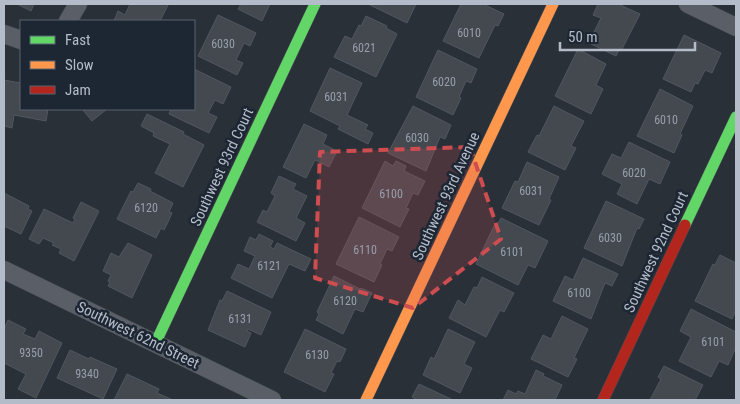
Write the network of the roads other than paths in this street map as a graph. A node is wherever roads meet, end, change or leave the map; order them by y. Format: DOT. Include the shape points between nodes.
graph roads {
  1 [pos="78,4"];
  2 [pos="316,4"];
  3 [pos="554,4"];
  4 [pos="688,4"];
  5 [pos="69,20"];
  6 [pos="736,27"];
  7 [pos="4,34"];
  8 [pos="20,40"];
  9 [pos="736,117"];
  10 [pos="4,270"];
  11 [pos="155,344"];
  12 [pos="272,400"];
  13 [pos="366,400"];
  14 [pos="603,400"];
  1 -- 5 [label="street"];
  2 -- 11 [label="street, Southwest 93rd Court"];
  3 -- 13 [label="street, Southwest 93rd Avenue"];
  4 -- 6 [label="street"];
  7 -- 8 [label="street"];
  9 -- 14 [label="street, Southwest 92nd Court"];
  10 -- 11 [label="street, Southwest 62nd Street"];
  11 -- 12 [label="street, Southwest 62nd Street"];
}
